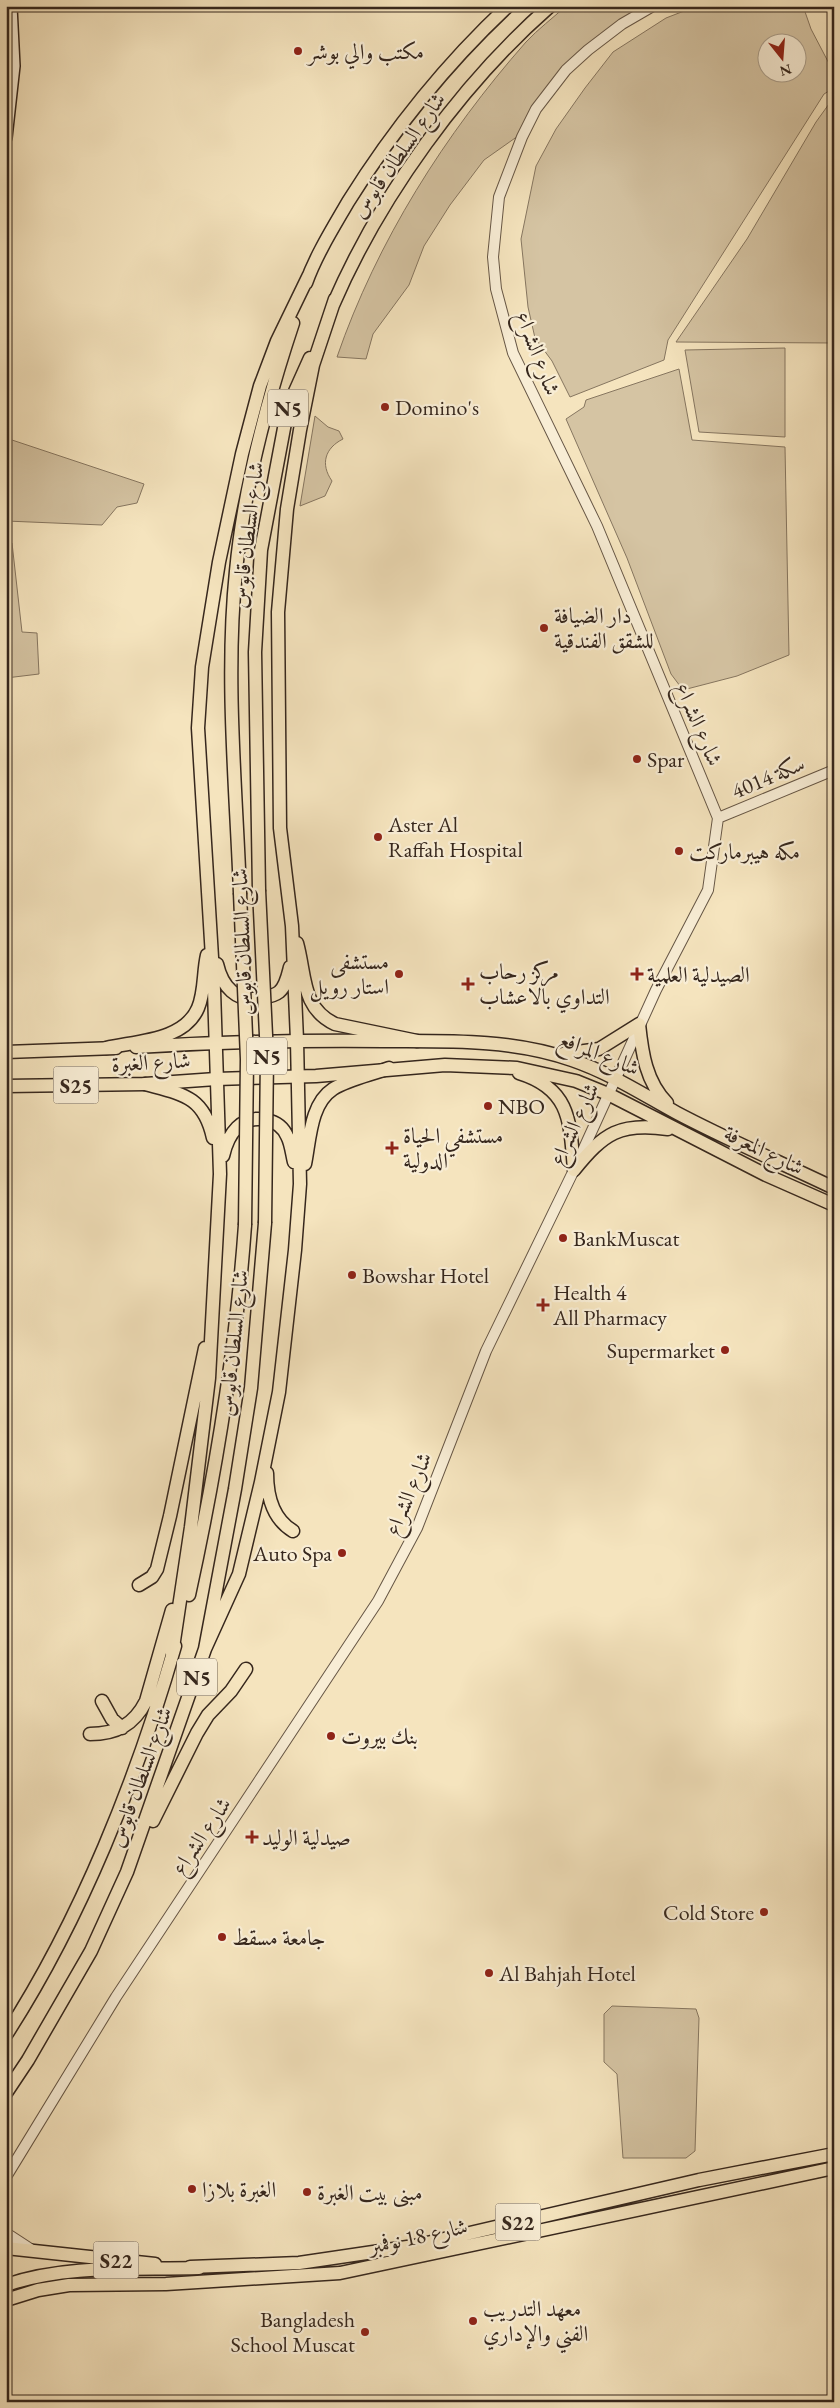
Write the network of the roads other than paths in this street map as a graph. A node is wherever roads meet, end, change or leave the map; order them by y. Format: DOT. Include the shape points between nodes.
graph roads {
  1 [pos="11,6"];
  2 [pos="508,6"];
  3 [pos="550,6"];
  4 [pos="653,6"];
  5 [pos="6,138"];
  6 [pos="309,275"];
  7 [pos="335,299"];
  8 [pos="834,770"];
  9 [pos="718,818"];
  10 [pos="292,926"];
  11 [pos="211,938"];
  12 [pos="292,959"];
  13 [pos="640,1024"];
  14 [pos="297,1040"];
  15 [pos="417,1041"];
  16 [pos="214,1042"];
  17 [pos="106,1048"];
  18 [pos="6,1052"];
  19 [pos="548,1053"];
  20 [pos="494,1066"];
  21 [pos="389,1068"];
  22 [pos="297,1077"];
  23 [pos="615,1078"];
  24 [pos="216,1079"];
  25 [pos="145,1084"];
  26 [pos="6,1086"];
  27 [pos="608,1094"];
  28 [pos="677,1113"];
  29 [pos="678,1130"];
  30 [pos="574,1170"];
  31 [pos="219,1179"];
  32 [pos="300,1184"];
  33 [pos="834,1188"];
  34 [pos="834,1205"];
  35 [pos="211,1326"];
  36 [pos="268,1448"];
  37 [pos="293,1531"];
  38 [pos="186,1564"];
  39 [pos="139,1586"];
  40 [pos="205,1649"];
  41 [pos="172,1654"];
  42 [pos="246,1669"];
  43 [pos="102,1701"];
  44 [pos="122,1728"];
  45 [pos="90,1734"];
  46 [pos="127,1872"];
  47 [pos="26,2005"];
  48 [pos="6,2031"];
  49 [pos="6,2036"];
  50 [pos="6,2093"];
  51 [pos="834,2154"];
  52 [pos="834,2168"];
  53 [pos="6,2177"];
  54 [pos="6,2233"];
  55 [pos="6,2248"];
  56 [pos="33,2251"];
  57 [pos="199,2268"];
  58 [pos="6,2285"];
  59 [pos="6,2300"];
  1 -- 5 [label="main road" via="14,66"];
  2 -- 6 [label="main road, شارع السلطان قابوس / N5" via="438,78 371,166"];
  3 -- 7 [label="main road, شارع السلطان قابوس / N5" via="520,33 457,105 400,182 363,241"];
  4 -- 9 [label="street, شارع الشراع" via="588,50 566,70 536,109 499,198 493,257 496,289 513,353 597,526"];
  6 -- 11 [label="main road" via="277,341 260,386 219,562 202,667 198,728"];
  6 -- 41 [label="main road, شارع السلطان قابوس / N5, bridge" via="259,436 236,571 231,657 247,1059 245,1225 230,1384 213,1485 188,1599"];
  7 -- 10 [label="main road" via="313,365 300,430 287,509 278,612 280,828"];
  7 -- 40 [label="main road, شارع السلطان قابوس / N5, bridge" via="288,407 261,550 254,652 258,890 267,1056 265,1223 251,1388"];
  8 -- 9 [label="street, سكة 4014"];
  9 -- 13 [label="street, شارع الشراع" via="708,890"];
  10 -- 12 [label="main road"];
  10 -- 15 [label="main road" via="309,998 323,1019"];
  11 -- 12 [label="main road" via="219,974 225,985 231,992 249,1000 270,997 278,992 285,982"];
  11 -- 16 [label="main road"];
  11 -- 17 [label="main road" via="202,995 190,1021 177,1032 161,1038"];
  12 -- 14 [label="main road"];
  13 -- 19 [label="main road" via="599,1049 573,1054"];
  13 -- 23 [label="street, شارع الشراع"];
  13 -- 28 [label="main road" via="641,1048 648,1074 656,1091"];
  14 -- 15 [label="main road, شارع المرافع"];
  14 -- 16 [label="main road, شارع الغبرة / S25"];
  14 -- 22 [label="main road"];
  15 -- 19 [label="main road, شارع المرافع" via="480,1042"];
  16 -- 17 [label="main road, شارع الغبرة / S25"];
  16 -- 24 [label="main road"];
  17 -- 18 [label="main road, شارع الغبرة / S25"];
  19 -- 23 [label="main road, شارع المرافع"];
  20 -- 21 [label="main road, شارع المرافع"];
  20 -- 27 [label="main road, شارع المرافع" via="542,1072"];
  20 -- 30 [label="main road" via="546,1085 561,1101 569,1119"];
  21 -- 22 [label="main road, شارع المرافع"];
  21 -- 32 [label="main road" via="334,1089 323,1098 314,1119"];
  22 -- 24 [label="main road, شارع الغبرة / S25"];
  22 -- 32 [label="main road"];
  23 -- 27 [label="street, شارع الشراع"];
  23 -- 28 [label="main road, شارع المرافع"];
  24 -- 25 [label="main road, شارع الغبرة / S25"];
  24 -- 31 [label="main road"];
  25 -- 26 [label="main road, شارع الغبرة / S25"];
  25 -- 31 [label="main road" via="179,1093 201,1107 212,1134"];
  27 -- 29 [label="main road, شارع المرافع"];
  27 -- 30 [label="street, شارع الشراع"];
  28 -- 33 [label="main road, شارع المرافع"];
  29 -- 30 [label="main road" via="639,1126 616,1131 602,1139"];
  29 -- 34 [label="main road, شارع المعرفة"];
  30 -- 53 [label="street, شارع الشراع" via="486,1351 417,1528 378,1601 116,1997"];
  31 -- 32 [label="main road" via="230,1135 242,1122 259,1118 276,1122 288,1136"];
  31 -- 35 [label="main road"];
  32 -- 36 [label="main road" via="279,1392"];
  35 -- 38 [label="main road" via="209,1378"];
  35 -- 39 [label="main road" via="157,1568 152,1577"];
  36 -- 37 [label="main road" via="270,1500 282,1524"];
  36 -- 40 [label="main road" via="239,1574"];
  38 -- 41 [label="main road"];
  38 -- 44 [label="main road" via="146,1701 138,1714"];
  40 -- 46 [label="main road, شارع السلطان قابوس / N5"];
  41 -- 47 [label="main road, شارع السلطان قابوس / N5" via="126,1794 94,1870"];
  42 -- 46 [label="main road" via="197,1733"];
  43 -- 44 [label="main road" via="108,1714"];
  44 -- 45 [label="main road"];
  46 -- 50 [label="main road, شارع السلطان قابوس / N5" via="92,1951"];
  47 -- 48 [label="main road"];
  47 -- 49 [label="main road, شارع السلطان قابوس / N5"];
  51 -- 57 [label="main road, شارع 18 نوفمبر / S22" via="700,2180 414,2246 299,2263"];
  52 -- 59 [label="main road, شارع 18 نوفمبر / S22" via="340,2273 166,2284 69,2285"];
  54 -- 56 [label="street"];
  55 -- 56 [label="main road, شارع 18 نوفمبر / S22"];
  56 -- 57 [label="main road, شارع 18 نوفمبر / S22"];
  57 -- 58 [label="main road" via="65,2272"];
}
